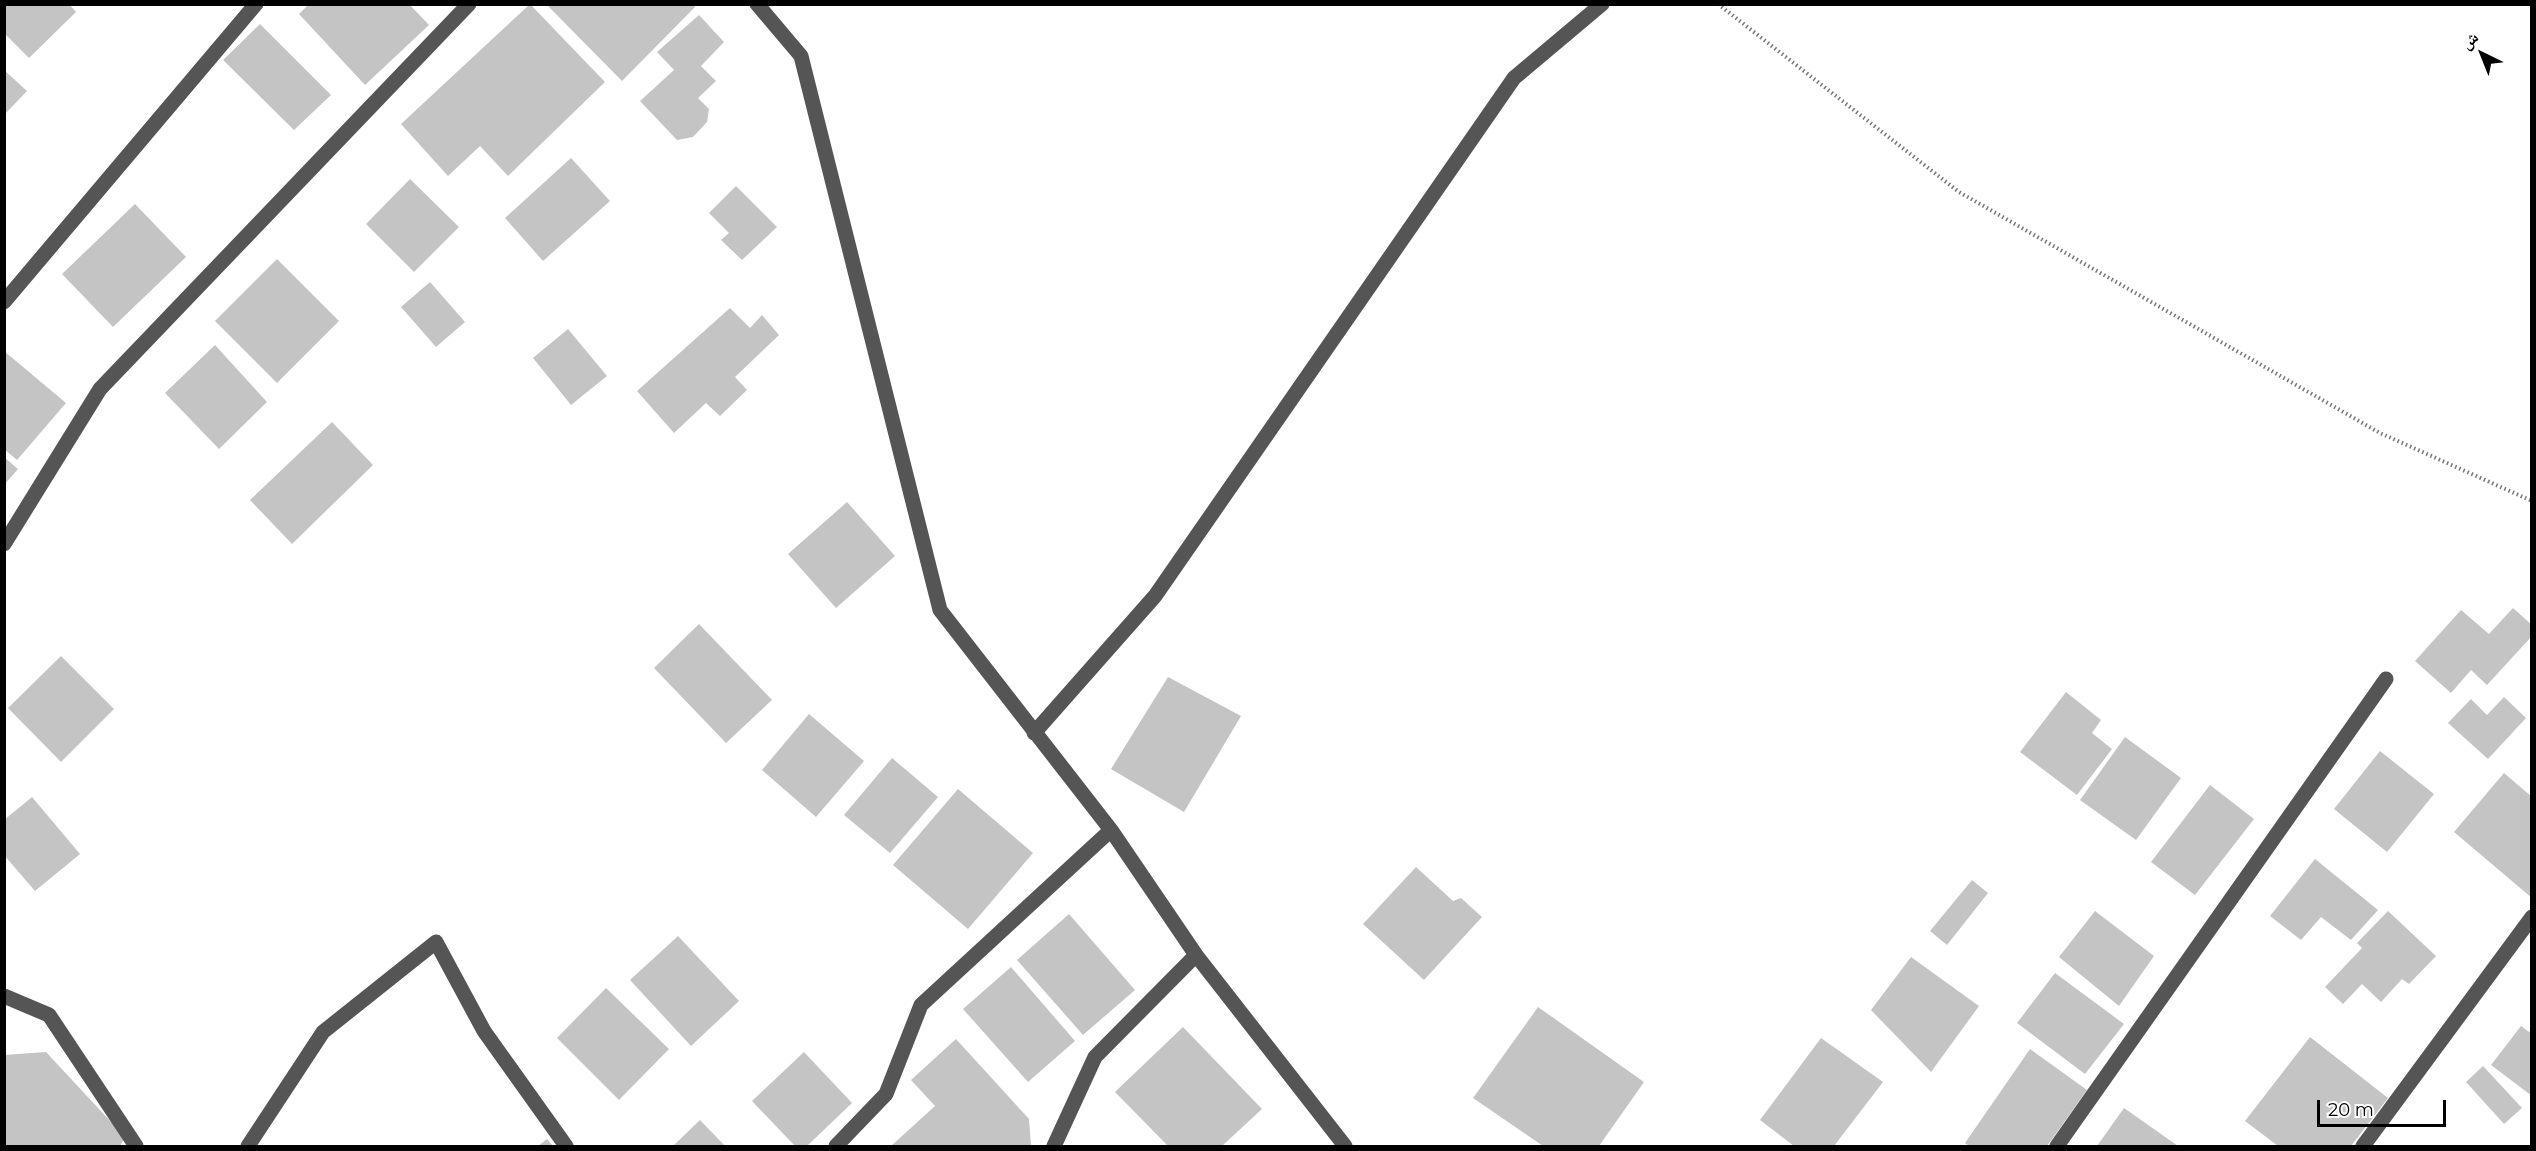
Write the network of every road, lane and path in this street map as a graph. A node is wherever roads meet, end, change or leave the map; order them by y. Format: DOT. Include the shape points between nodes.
graph roads {
  1 [pos="256,4"];
  2 [pos="469,4"];
  3 [pos="757,4"];
  4 [pos="1602,4"];
  5 [pos="1718,4"];
  6 [pos="4,302"];
  7 [pos="2532,501"];
  8 [pos="4,544"];
  9 [pos="2386,679"];
  10 [pos="1034,733"];
  11 [pos="1111,830"];
  12 [pos="2532,917"];
  13 [pos="1196,955"];
  14 [pos="4,996"];
  15 [pos="136,1146"];
  16 [pos="248,1146"];
  17 [pos="567,1146"];
  18 [pos="836,1146"];
  19 [pos="1054,1146"];
  20 [pos="1345,1146"];
  21 [pos="2057,1146"];
  22 [pos="2362,1146"];
  1 -- 6 [label="street"];
  2 -- 8 [label="street" via="100,389"];
  3 -- 10 [label="street" via="801,56 940,610"];
  4 -- 10 [label="street" via="1514,78 1155,596"];
  5 -- 7 [label="path" via="1959,192 2380,433"];
  9 -- 21 [label="street"];
  10 -- 11 [label="street"];
  11 -- 13 [label="street"];
  11 -- 18 [label="street" via="921,1005 886,1094"];
  12 -- 22 [label="street"];
  13 -- 19 [label="street" via="1095,1057"];
  13 -- 20 [label="street"];
  14 -- 15 [label="street" via="49,1015"];
  16 -- 17 [label="street" via="323,1032 436,942 484,1031"];
}
